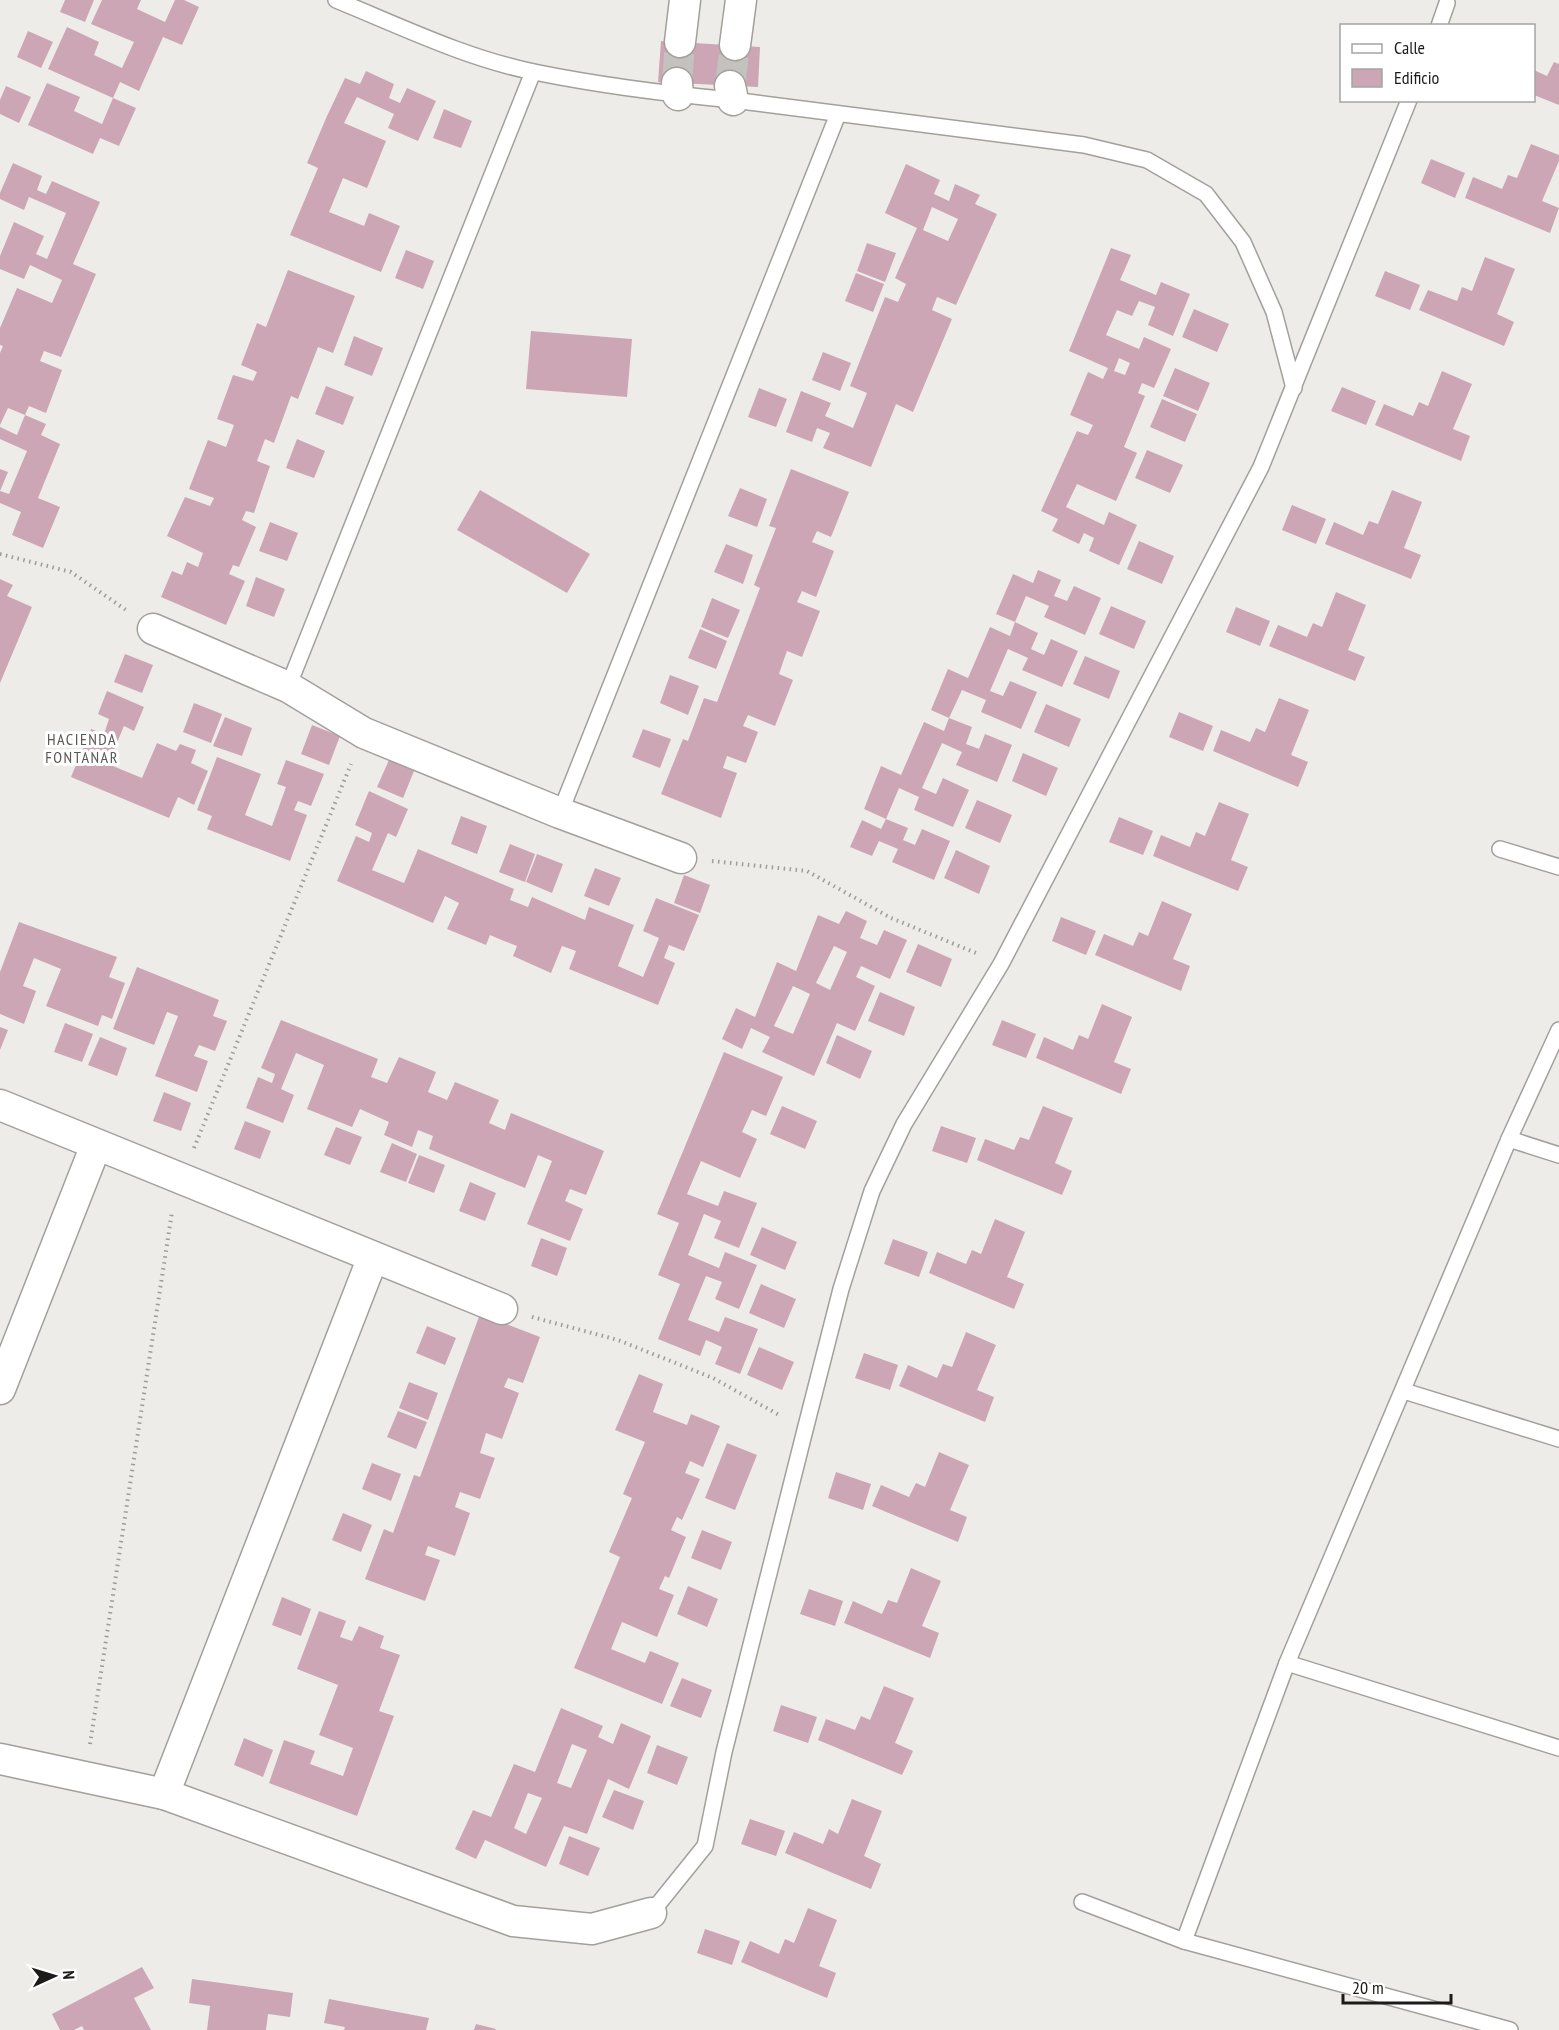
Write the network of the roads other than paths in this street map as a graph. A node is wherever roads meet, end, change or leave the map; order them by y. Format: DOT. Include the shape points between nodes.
graph roads {
  1 [pos="336,0"];
  2 [pos="685,0"];
  3 [pos="741,0"];
  4 [pos="1447,3"];
  5 [pos="1439,24"];
  6 [pos="680,42"];
  7 [pos="735,45"];
  8 [pos="532,72"];
  9 [pos="1407,102"];
  10 [pos="838,114"];
  11 [pos="1294,388"];
  12 [pos="153,629"];
  13 [pos="288,687"];
  14 [pos="560,813"];
  15 [pos="1500,849"];
  16 [pos="681,858"];
  17 [pos="1559,867"];
  18 [pos="1559,1030"];
  19 [pos="0,1105"];
  20 [pos="1509,1139"];
  21 [pos="96,1145"];
  22 [pos="1559,1155"];
  23 [pos="373,1257"];
  24 [pos="502,1309"];
  25 [pos="0,1389"];
  26 [pos="1404,1391"];
  27 [pos="1559,1439"];
  28 [pos="1287,1663"];
  29 [pos="1559,1748"];
  30 [pos="0,1759"];
  31 [pos="164,1794"];
  32 [pos="1082,1902"];
  33 [pos="651,1913"];
  34 [pos="1184,1941"];
  35 [pos="1510,2030"];
  1 -- 8 [label="lane" via="465,52"];
  2 -- 6 [label="street"];
  3 -- 7 [label="street"];
  4 -- 5 [label="lane"];
  8 -- 10 [label="lane" via="732,93"];
  8 -- 13 [label="lane"];
  9 -- 11 [label="lane"];
  10 -- 11 [label="lane" via="1084,145 1147,160 1206,194 1243,242 1274,312"];
  10 -- 14 [label="lane"];
  11 -- 33 [label="lane" via="1261,466 1002,964 904,1124 872,1191 841,1289 805,1430 724,1752 705,1846"];
  12 -- 13 [label="street"];
  13 -- 14 [label="street" via="364,733"];
  14 -- 16 [label="street"];
  15 -- 17 [label="lane"];
  18 -- 20 [label="lane"];
  19 -- 21 [label="street"];
  20 -- 22 [label="lane"];
  20 -- 26 [label="lane"];
  21 -- 23 [label="street"];
  21 -- 25 [label="street"];
  23 -- 24 [label="street"];
  23 -- 31 [label="street"];
  26 -- 27 [label="lane"];
  26 -- 28 [label="lane"];
  28 -- 29 [label="lane"];
  28 -- 34 [label="lane"];
  30 -- 31 [label="street"];
  31 -- 33 [label="street" via="513,1921 592,1929"];
  32 -- 34 [label="lane"];
  34 -- 35 [label="lane"];
}
